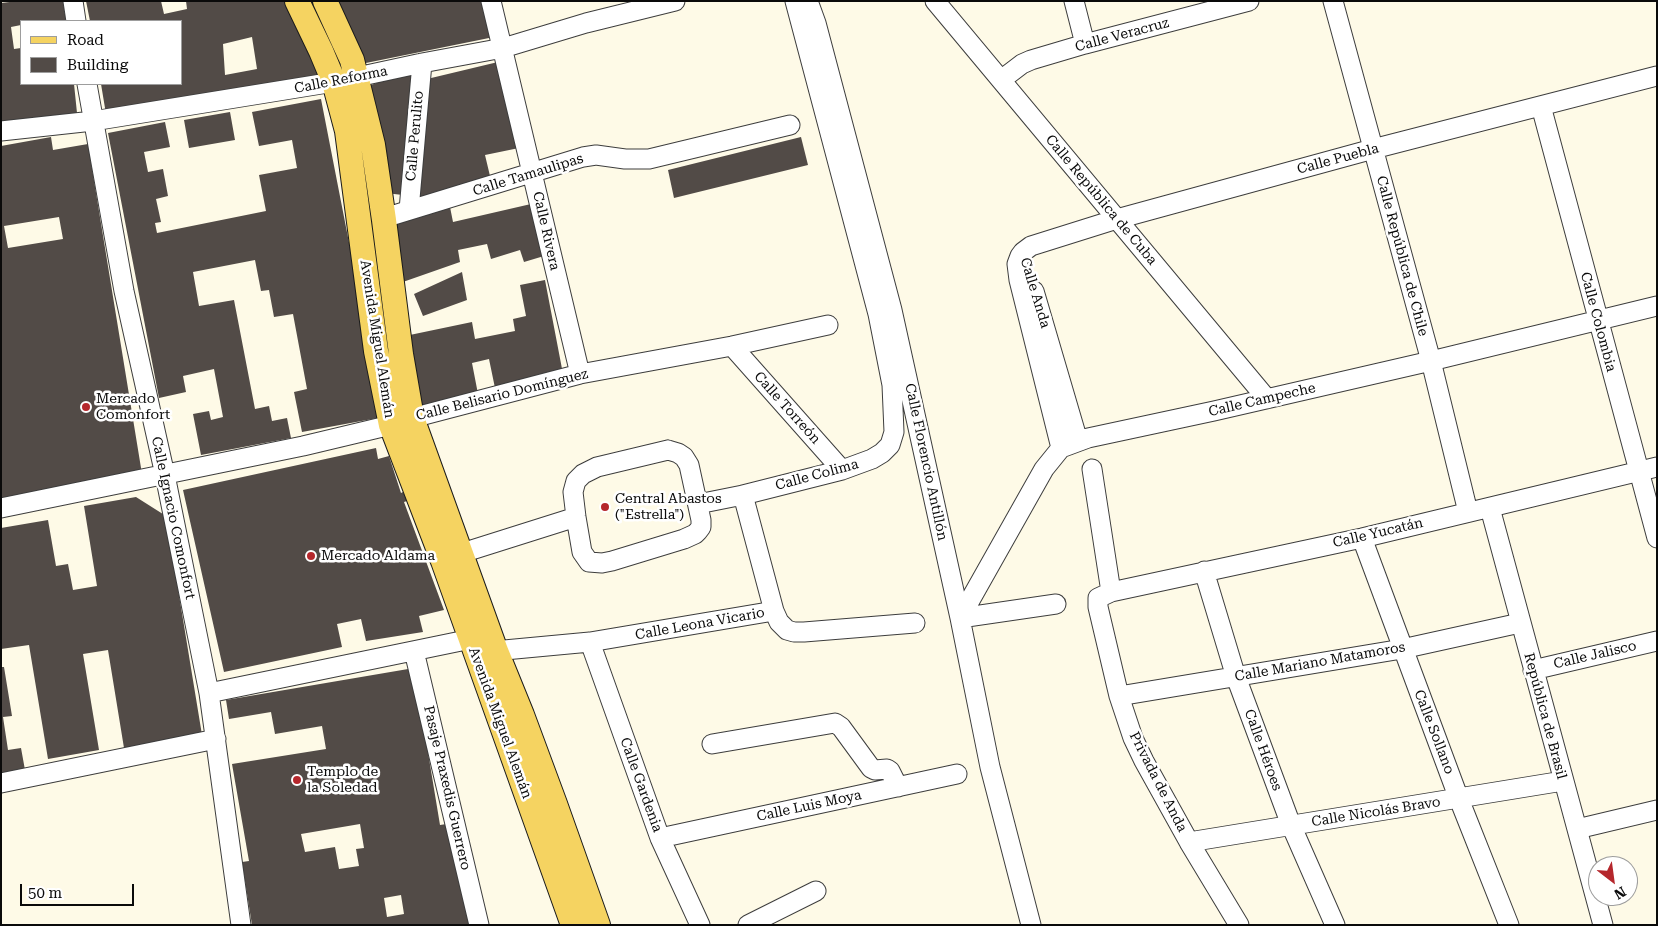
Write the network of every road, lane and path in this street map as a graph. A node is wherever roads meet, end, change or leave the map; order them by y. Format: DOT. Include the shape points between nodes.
graph roads {
  1 [pos="73,1"];
  2 [pos="297,1"];
  3 [pos="324,1"];
  4 [pos="491,1"];
  5 [pos="674,1"];
  6 [pos="795,1"];
  7 [pos="808,1"];
  8 [pos="935,1"];
  9 [pos="1074,1"];
  10 [pos="1249,1"];
  11 [pos="1332,1"];
  12 [pos="76,20"];
  13 [pos="1085,44"];
  14 [pos="503,48"];
  15 [pos="422,63"];
  16 [pos="1657,76"];
  17 [pos="357,77"];
  18 [pos="1001,80"];
  19 [pos="334,82"];
  20 [pos="87,85"];
  21 [pos="1541,106"];
  22 [pos="93,121"];
  23 [pos="790,125"];
  24 [pos="1,131"];
  25 [pos="1373,149"];
  26 [pos="532,174"];
  27 [pos="409,210"];
  28 [pos="384,218"];
  29 [pos="1117,220"];
  30 [pos="1023,252"];
  31 [pos="1657,306"];
  32 [pos="1598,320"];
  33 [pos="828,325"];
  34 [pos="732,346"];
  35 [pos="1431,361"];
  36 [pos="580,374"];
  37 [pos="1267,399"];
  38 [pos="402,421"];
  39 [pos="1069,444"];
  40 [pos="1092,469"];
  41 [pos="1648,469"];
  42 [pos="842,470"];
  43 [pos="166,475"];
  44 [pos="743,495"];
  45 [pos="698,504"];
  46 [pos="1,508"];
  47 [pos="1490,508"];
  48 [pos="1468,512"];
  49 [pos="576,517"];
  50 [pos="1362,538"];
  51 [pos="1657,538"];
  52 [pos="462,553"];
  53 [pos="1204,571"];
  54 [pos="1104,595"];
  55 [pos="1056,604"];
  56 [pos="774,612"];
  57 [pos="960,618"];
  58 [pos="915,623"];
  59 [pos="1520,623"];
  60 [pos="1657,641"];
  61 [pos="590,642"];
  62 [pos="481,648"];
  63 [pos="1402,649"];
  64 [pos="414,651"];
  65 [pos="1532,670"];
  66 [pos="1236,677"];
  67 [pos="209,693"];
  68 [pos="1119,696"];
  69 [pos="216,738"];
  70 [pos="712,744"];
  71 [pos="957,774"];
  72 [pos="1563,781"];
  73 [pos="1,783"];
  74 [pos="898,787"];
  75 [pos="1459,799"];
  76 [pos="1657,810"];
  77 [pos="1291,825"];
  78 [pos="1577,829"];
  79 [pos="660,838"];
  80 [pos="1189,842"];
  81 [pos="816,890"];
  82 [pos="1599,924"];
  83 [pos="241,925"];
  84 [pos="480,925"];
  85 [pos="573,925"];
  86 [pos="598,925"];
  87 [pos="700,925"];
  88 [pos="748,925"];
  89 [pos="1031,925"];
  90 [pos="1239,925"];
  91 [pos="1335,925"];
  92 [pos="1509,925"];
  1 -- 12 [label="street"];
  2 -- 19 [label="main road, Avenida Miguel Alemán"];
  3 -- 17 [label="main road, Avenida Miguel Alemán"];
  4 -- 14 [label="street, Calle Rivera"];
  5 -- 14 [label="street, Calle Reforma"];
  6 -- 42 [label="street, Calle Colima" via="878,314 892,385 894,432 890,445 872,459"];
  7 -- 57 [label="street, Calle Florencio Antillón" via="892,310"];
  8 -- 18 [label="street, Calle República de Cuba"];
  9 -- 13 [label="street"];
  10 -- 13 [label="street, Calle Veracruz"];
  11 -- 25 [label="street, Calle República de Chile"];
  13 -- 18 [label="street, Calle Veracruz" via="1022,64"];
  14 -- 15 [label="street, Calle Reforma"];
  14 -- 26 [label="street, Calle Rivera"];
  15 -- 17 [label="street, Calle Reforma"];
  15 -- 27 [label="street, Calle Perulito"];
  16 -- 21 [label="street, Calle Puebla"];
  17 -- 19 [label="street, Calle Reforma"];
  17 -- 28 [label="main road, Avenida Miguel Alemán" via="373,145"];
  18 -- 29 [label="street, Calle República de Cuba"];
  19 -- 22 [label="street, Calle Reforma"];
  19 -- 38 [label="main road, Avenida Miguel Alemán" via="348,138 376,351"];
  20 -- 22 [label="street, Calle Ignacio Comonfort"];
  21 -- 25 [label="street, Calle Puebla"];
  21 -- 32 [label="street, Calle Colombia"];
  22 -- 24 [label="street, Calle Reforma"];
  22 -- 43 [label="street, Calle Ignacio Comonfort" via="124,290"];
  23 -- 26 [label="street, Calle Tamaulipas" via="649,159 596,155"];
  25 -- 29 [label="street, Calle Puebla"];
  25 -- 35 [label="street, Calle República de Chile"];
  26 -- 27 [label="street, Calle Tamaulipas"];
  26 -- 36 [label="street, Calle Rivera"];
  27 -- 28 [label="street, Calle Tamaulipas"];
  28 -- 38 [label="main road, Avenida Miguel Alemán" via="400,354"];
  29 -- 30 [label="street, Calle Puebla" via="1045,241"];
  29 -- 37 [label="street, Calle República de Cuba"];
  30 -- 39 [label="street, Calle Anda" via="1017,264 1019,280"];
  31 -- 32 [label="street, Calle Campeche"];
  32 -- 35 [label="street, Calle Campeche"];
  32 -- 41 [label="street, Calle Colombia"];
  33 -- 34 [label="street, Calle Belisario Domínguez"];
  34 -- 36 [label="street, Calle Belisario Domínguez"];
  34 -- 42 [label="street, Calle Torreón"];
  35 -- 37 [label="street, Calle Campeche"];
  35 -- 48 [label="street, Calle República de Chile"];
  36 -- 38 [label="street, Calle Belisario Domínguez"];
  37 -- 39 [label="street, Calle Campeche"];
  38 -- 43 [label="street, Calle Belisario Domínguez"];
  38 -- 52 [label="main road, Avenida Miguel Alemán"];
  38 -- 62 [label="main road, Avenida Miguel Alemán" via="443,561"];
  39 -- 57 [label="street" via="1044,469"];
  40 -- 54 [label="street"];
  41 -- 47 [label="street, Calle Yucatán"];
  41 -- 51 [label="street, Calle Colombia"];
  42 -- 44 [label="street, Calle Colima"];
  43 -- 46 [label="street, Calle Belisario Domínguez"];
  43 -- 67 [label="street, Calle Ignacio Comonfort"];
  44 -- 45 [label="street, Calle Colima"];
  44 -- 56 [label="street"];
  45 -- 49 [label="street" via="700,527 695,534 602,563 589,562 582,552"];
  45 -- 49 [label="street" via="689,465 684,457 668,450 597,467 583,474 573,488"];
  47 -- 48 [label="street, Calle Yucatán"];
  47 -- 59 [label="street, República de Brasil"];
  48 -- 50 [label="street, Calle Yucatán"];
  49 -- 52 [label="street"];
  50 -- 53 [label="street, Calle Yucatán"];
  50 -- 63 [label="street, Calle Sollano"];
  52 -- 62 [label="main road, Avenida Miguel Alemán"];
  53 -- 54 [label="street, Calle Yucatán"];
  53 -- 66 [label="street, Calle Héroes"];
  54 -- 68 [label="street, Privada de Anda" via="1098,607"];
  55 -- 57 [label="street"];
  56 -- 58 [label="street, Calle Leona Vicario" via="787,630 794,632"];
  56 -- 61 [label="street, Calle Leona Vicario"];
  57 -- 89 [label="street, Calle Florencio Antillón" via="990,767"];
  59 -- 63 [label="street, Calle Mariano Matamoros"];
  59 -- 65 [label="street, República de Brasil"];
  60 -- 65 [label="street, Calle Jalisco"];
  61 -- 62 [label="street, Calle Leona Vicario"];
  61 -- 79 [label="street, Calle Gardenia"];
  62 -- 64 [label="street, Calle Leona Vicario"];
  62 -- 85 [label="main road, Avenida Miguel Alemán"];
  62 -- 86 [label="main road, Avenida Miguel Alemán" via="525,722"];
  63 -- 66 [label="street, Calle Mariano Matamoros"];
  63 -- 75 [label="street, Calle Sollano"];
  64 -- 67 [label="street, Calle Leona Vicario"];
  64 -- 84 [label="street, Pasaje Praxedis Guerrero"];
  65 -- 72 [label="street, República de Brasil"];
  66 -- 68 [label="street, Calle Mariano Matamoros"];
  66 -- 77 [label="street, Calle Héroes"];
  67 -- 69 [label="street, Calle Ignacio Comonfort"];
  68 -- 80 [label="street, Privada de Anda" via="1144,761"];
  69 -- 73 [label="street"];
  69 -- 83 [label="street, Calle Ignacio Comonfort"];
  70 -- 74 [label="street" via="835,723 871,768 890,771"];
  71 -- 74 [label="street, Calle Luis Moya"];
  72 -- 75 [label="street, Calle Nicolás Bravo"];
  72 -- 78 [label="street, República de Brasil"];
  74 -- 79 [label="street, Calle Luis Moya"];
  75 -- 77 [label="street, Calle Nicolás Bravo"];
  75 -- 92 [label="street, Calle Sollano"];
  76 -- 78 [label="street"];
  77 -- 80 [label="street, Calle Nicolás Bravo"];
  77 -- 91 [label="street, Calle Héroes"];
  78 -- 82 [label="street, República de Brasil"];
  79 -- 87 [label="street, Calle Gardenia"];
  80 -- 90 [label="street, Privada de Anda"];
  81 -- 88 [label="street"];
}
